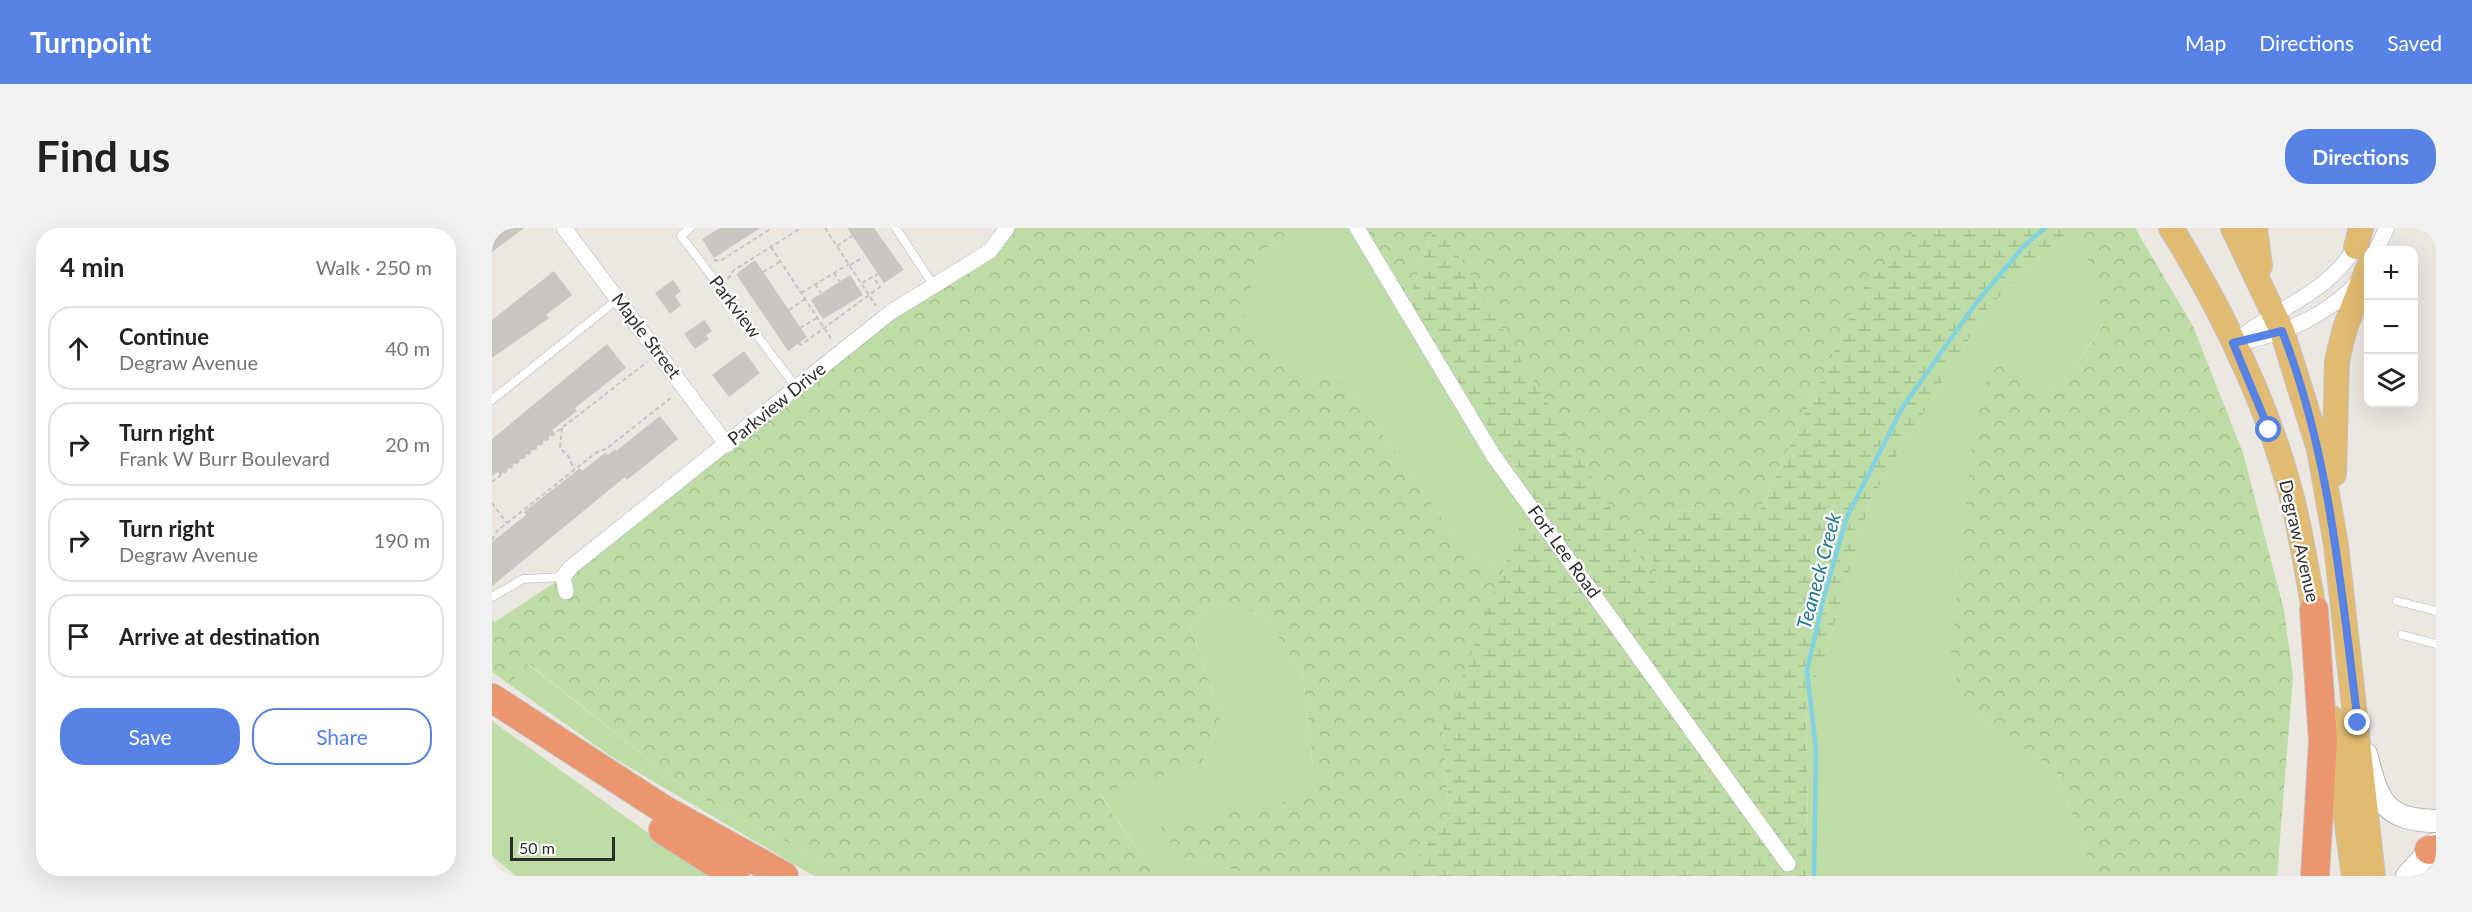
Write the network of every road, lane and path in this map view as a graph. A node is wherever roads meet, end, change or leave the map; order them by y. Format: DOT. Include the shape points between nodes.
graph roads {
  1 [pos="564,228"];
  2 [pos="690,228"];
  3 [pos="772,228"];
  4 [pos="793,228"];
  5 [pos="801,228"];
  6 [pos="825,228"];
  7 [pos="896,228"];
  8 [pos="1007,228"];
  9 [pos="1357,228"];
  10 [pos="2171,228"];
  11 [pos="2233,228"];
  12 [pos="2255,228"];
  13 [pos="2387,228"];
  14 [pos="795,232"];
  15 [pos="852,236"];
  16 [pos="837,246"];
  17 [pos="2368,246"];
  18 [pos="771,247"];
  19 [pos="2364,250"];
  20 [pos="710,254"];
  21 [pos="2364,256"];
  22 [pos="2364,256"];
  23 [pos="864,257"];
  24 [pos="781,261"];
  25 [pos="849,265"];
  26 [pos="763,272"];
  27 [pos="834,273"];
  28 [pos="878,274"];
  29 [pos="873,277"];
  30 [pos="840,282"];
  31 [pos="862,284"];
  32 [pos="718,285"];
  33 [pos="815,285"];
  34 [pos="934,286"];
  35 [pos="2264,289"];
  36 [pos="801,293"];
  37 [pos="820,293"];
  38 [pos="869,295"];
  39 [pos="618,299"];
  40 [pos="805,299"];
  41 [pos="877,306"];
  42 [pos="789,310"];
  43 [pos="817,318"];
  44 [pos="2278,322"];
  45 [pos="800,328"];
  46 [pos="824,328"];
  47 [pos="832,340"];
  48 [pos="799,343"];
  49 [pos="2233,343"];
  50 [pos="658,353"];
  51 [pos="684,387"];
  52 [pos="798,389"];
  53 [pos="492,400"];
  54 [pos="562,428"];
  55 [pos="727,445"];
  56 [pos="574,470"];
  57 [pos="492,482"];
  58 [pos="492,503"];
  59 [pos="2333,521"];
  60 [pos="507,523"];
  61 [pos="492,540"];
  62 [pos="565,585"];
  63 [pos="492,597"];
  64 [pos="2397,601"];
  65 [pos="2314,610"];
  66 [pos="2436,611"];
  67 [pos="2402,635"];
  68 [pos="2436,644"];
  69 [pos="492,698"];
  70 [pos="492,708"];
  71 [pos="2358,723"];
  72 [pos="2436,821"];
  73 [pos="2434,848"];
  74 [pos="1788,864"];
  75 [pos="735,876"];
  76 [pos="784,876"];
  77 [pos="2315,876"];
  78 [pos="2354,876"];
  79 [pos="2373,876"];
  80 [pos="2407,876"];
  1 -- 39 [label="street, Maple Street"];
  2 -- 32 [label="lane, Parkview" via="681,237"];
  3 -- 20 [label="path" via="720,261"];
  4 -- 14 [label="path"];
  5 -- 14 [label="path"];
  6 -- 16 [label="path"];
  7 -- 34 [label="lane"];
  8 -- 34 [label="street, Parkview Drive" via="990,251"];
  9 -- 74 [label="street, Fort Lee Road" via="1493,454"];
  10 -- 49 [label="main road, Degraw Avenue"];
  11 -- 35 [label="main road, Degraw Avenue"];
  12 -- 35 [label="main road"];
  13 -- 17 [label="street"];
  14 -- 18 [label="path"];
  15 -- 16 [label="path"];
  16 -- 25 [label="path"];
  18 -- 24 [label="path"];
  18 -- 32 [label="path"];
  19 -- 44 [label="street"];
  21 -- 44 [label="street" via="2358,282 2340,300 2320,313"];
  22 -- 59 [label="main road" via="2337,361"];
  23 -- 25 [label="path"];
  24 -- 26 [label="path"];
  24 -- 36 [label="path"];
  25 -- 27 [label="path"];
  25 -- 31 [label="path"];
  27 -- 30 [label="path"];
  27 -- 33 [label="path"];
  28 -- 29 [label="path"];
  29 -- 31 [label="path"];
  29 -- 38 [label="path" via="880,288"];
  31 -- 38 [label="path"];
  32 -- 52 [label="lane, Parkview"];
  33 -- 36 [label="path"];
  33 -- 37 [label="path"];
  34 -- 52 [label="street, Parkview Drive" via="891,312"];
  35 -- 44 [label="main road, Degraw Avenue"];
  36 -- 40 [label="path"];
  38 -- 41 [label="path"];
  38 -- 46 [label="path"];
  39 -- 50 [label="street, Maple Street"];
  39 -- 53 [label="lane"];
  40 -- 42 [label="path"];
  40 -- 43 [label="path"];
  43 -- 45 [label="path"];
  43 -- 46 [label="path"];
  44 -- 49 [label="street"];
  44 -- 59 [label="main road, Degraw Avenue" via="2313,424"];
  46 -- 47 [label="path"];
  46 -- 48 [label="path"];
  49 -- 65 [label="main road, Degraw Avenue" via="2284,475 2298,524"];
  50 -- 51 [label="street, Maple Street"];
  50 -- 54 [label="path"];
  51 -- 55 [label="street, Maple Street"];
  51 -- 56 [label="path"];
  52 -- 55 [label="street, Parkview Drive"];
  54 -- 56 [label="path" via="560,448"];
  54 -- 57 [label="path"];
  55 -- 62 [label="street, Parkview Drive" via="571,567"];
  56 -- 60 [label="path"];
  58 -- 60 [label="path"];
  59 -- 71 [label="main road, Degraw Avenue"];
  60 -- 61 [label="path"];
  62 -- 63 [label="lane" via="523,579"];
  64 -- 66 [label="lane"];
  65 -- 77 [label="highway" via="2324,741"];
  65 -- 78 [label="main road, Degraw Avenue"];
  67 -- 68 [label="lane"];
  69 -- 76 [label="highway" via="636,792"];
  70 -- 75 [label="highway" via="631,809"];
  71 -- 72 [label="main road" via="2373,779 2388,808 2403,818"];
  71 -- 79 [label="main road, Degraw Avenue" via="2361,785"];
  73 -- 80 [label="main road"];
}
